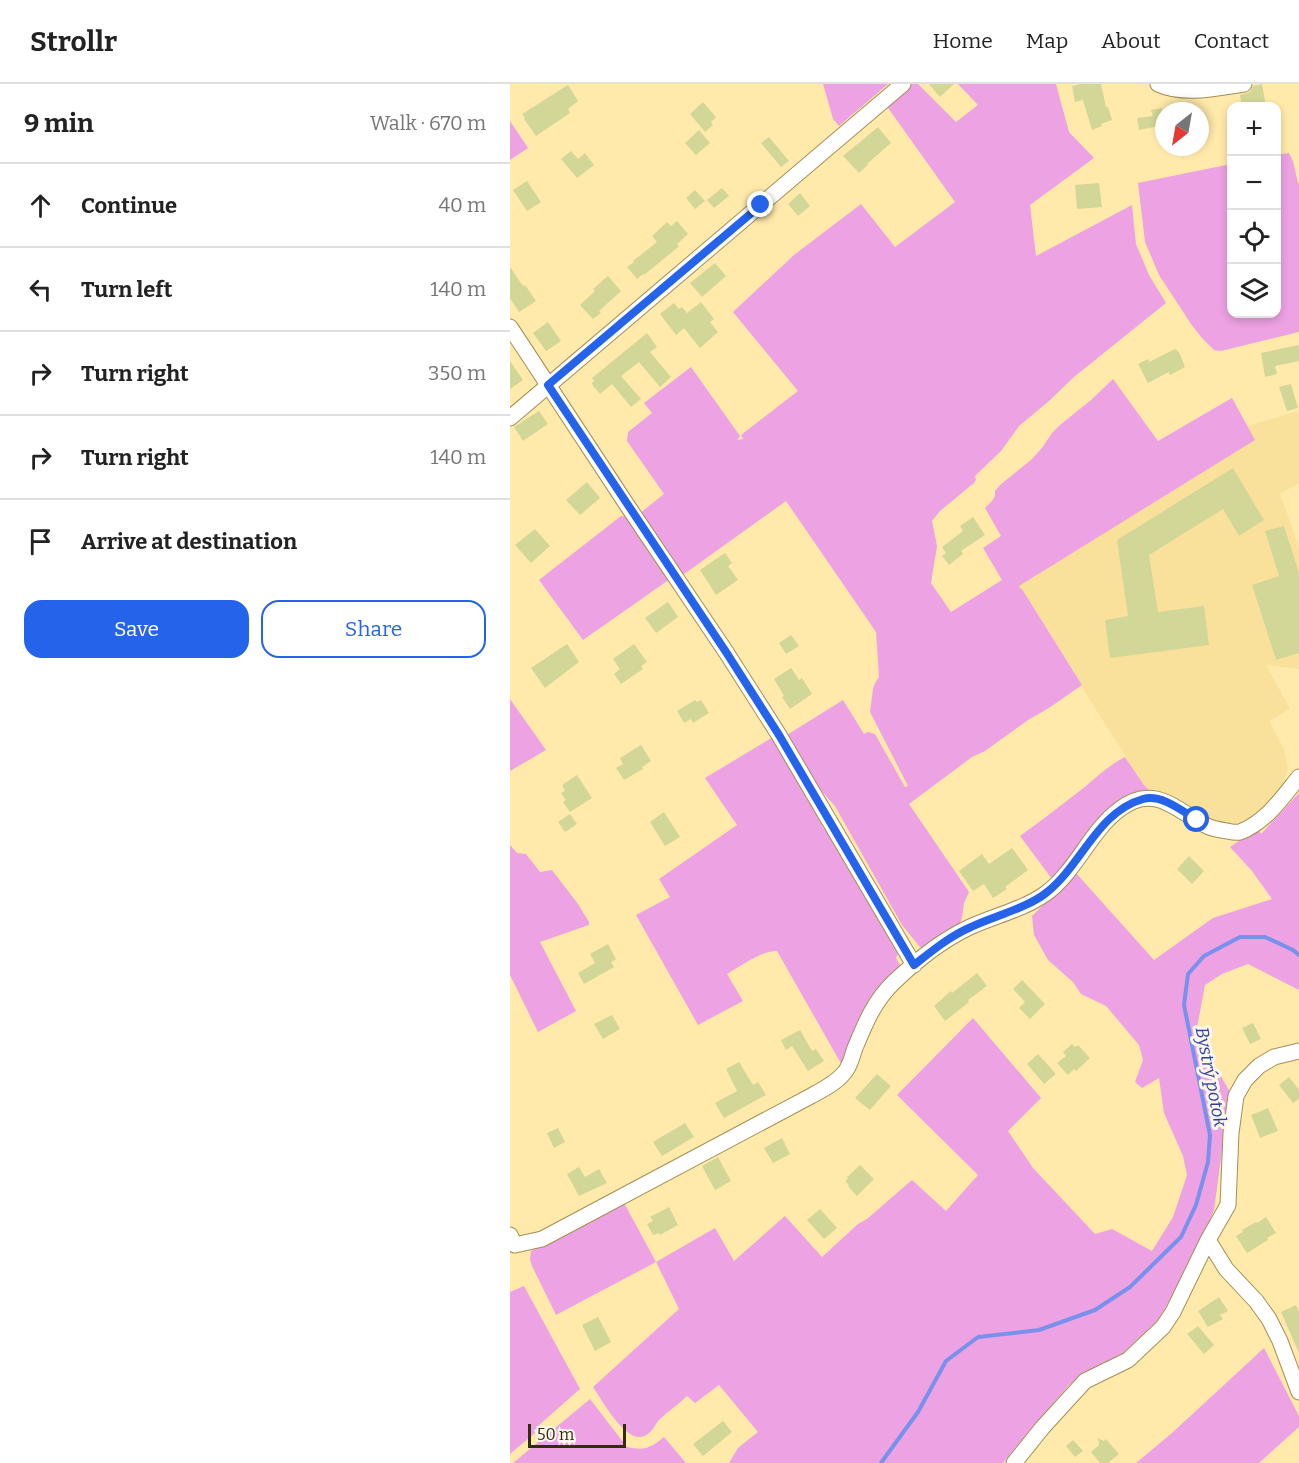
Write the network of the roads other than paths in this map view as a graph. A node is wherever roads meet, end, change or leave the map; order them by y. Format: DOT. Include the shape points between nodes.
graph roads {
  1 [pos="903,84"];
  2 [pos="1158,84"];
  3 [pos="1244,84"];
  4 [pos="510,327"];
  5 [pos="548,385"];
  6 [pos="510,418"];
  7 [pos="1299,777"];
  8 [pos="914,965"];
  9 [pos="1299,1051"];
  10 [pos="510,1235"];
  11 [pos="1208,1240"];
  12 [pos="1299,1392"];
  13 [pos="1014,1463"];
  1 -- 5 [label="street"];
  2 -- 3 [label="street" via="1182,90"];
  4 -- 5 [label="street"];
  5 -- 6 [label="street"];
  5 -- 8 [label="street" via="738,670"];
  7 -- 8 [label="street" via="1273,810 1238,833 1208,827 1164,800 1147,798 1131,803 1108,821 1058,883 1044,894 970,927"];
  8 -- 10 [label="street" via="875,1005 845,1072 824,1089 542,1239 515,1245"];
  9 -- 11 [label="street" via="1274,1057 1259,1066 1236,1096 1228,1205"];
  11 -- 12 [label="street" via="1226,1269 1269,1319"];
  11 -- 13 [label="street" via="1163,1327 1128,1360 1085,1381"];
}
